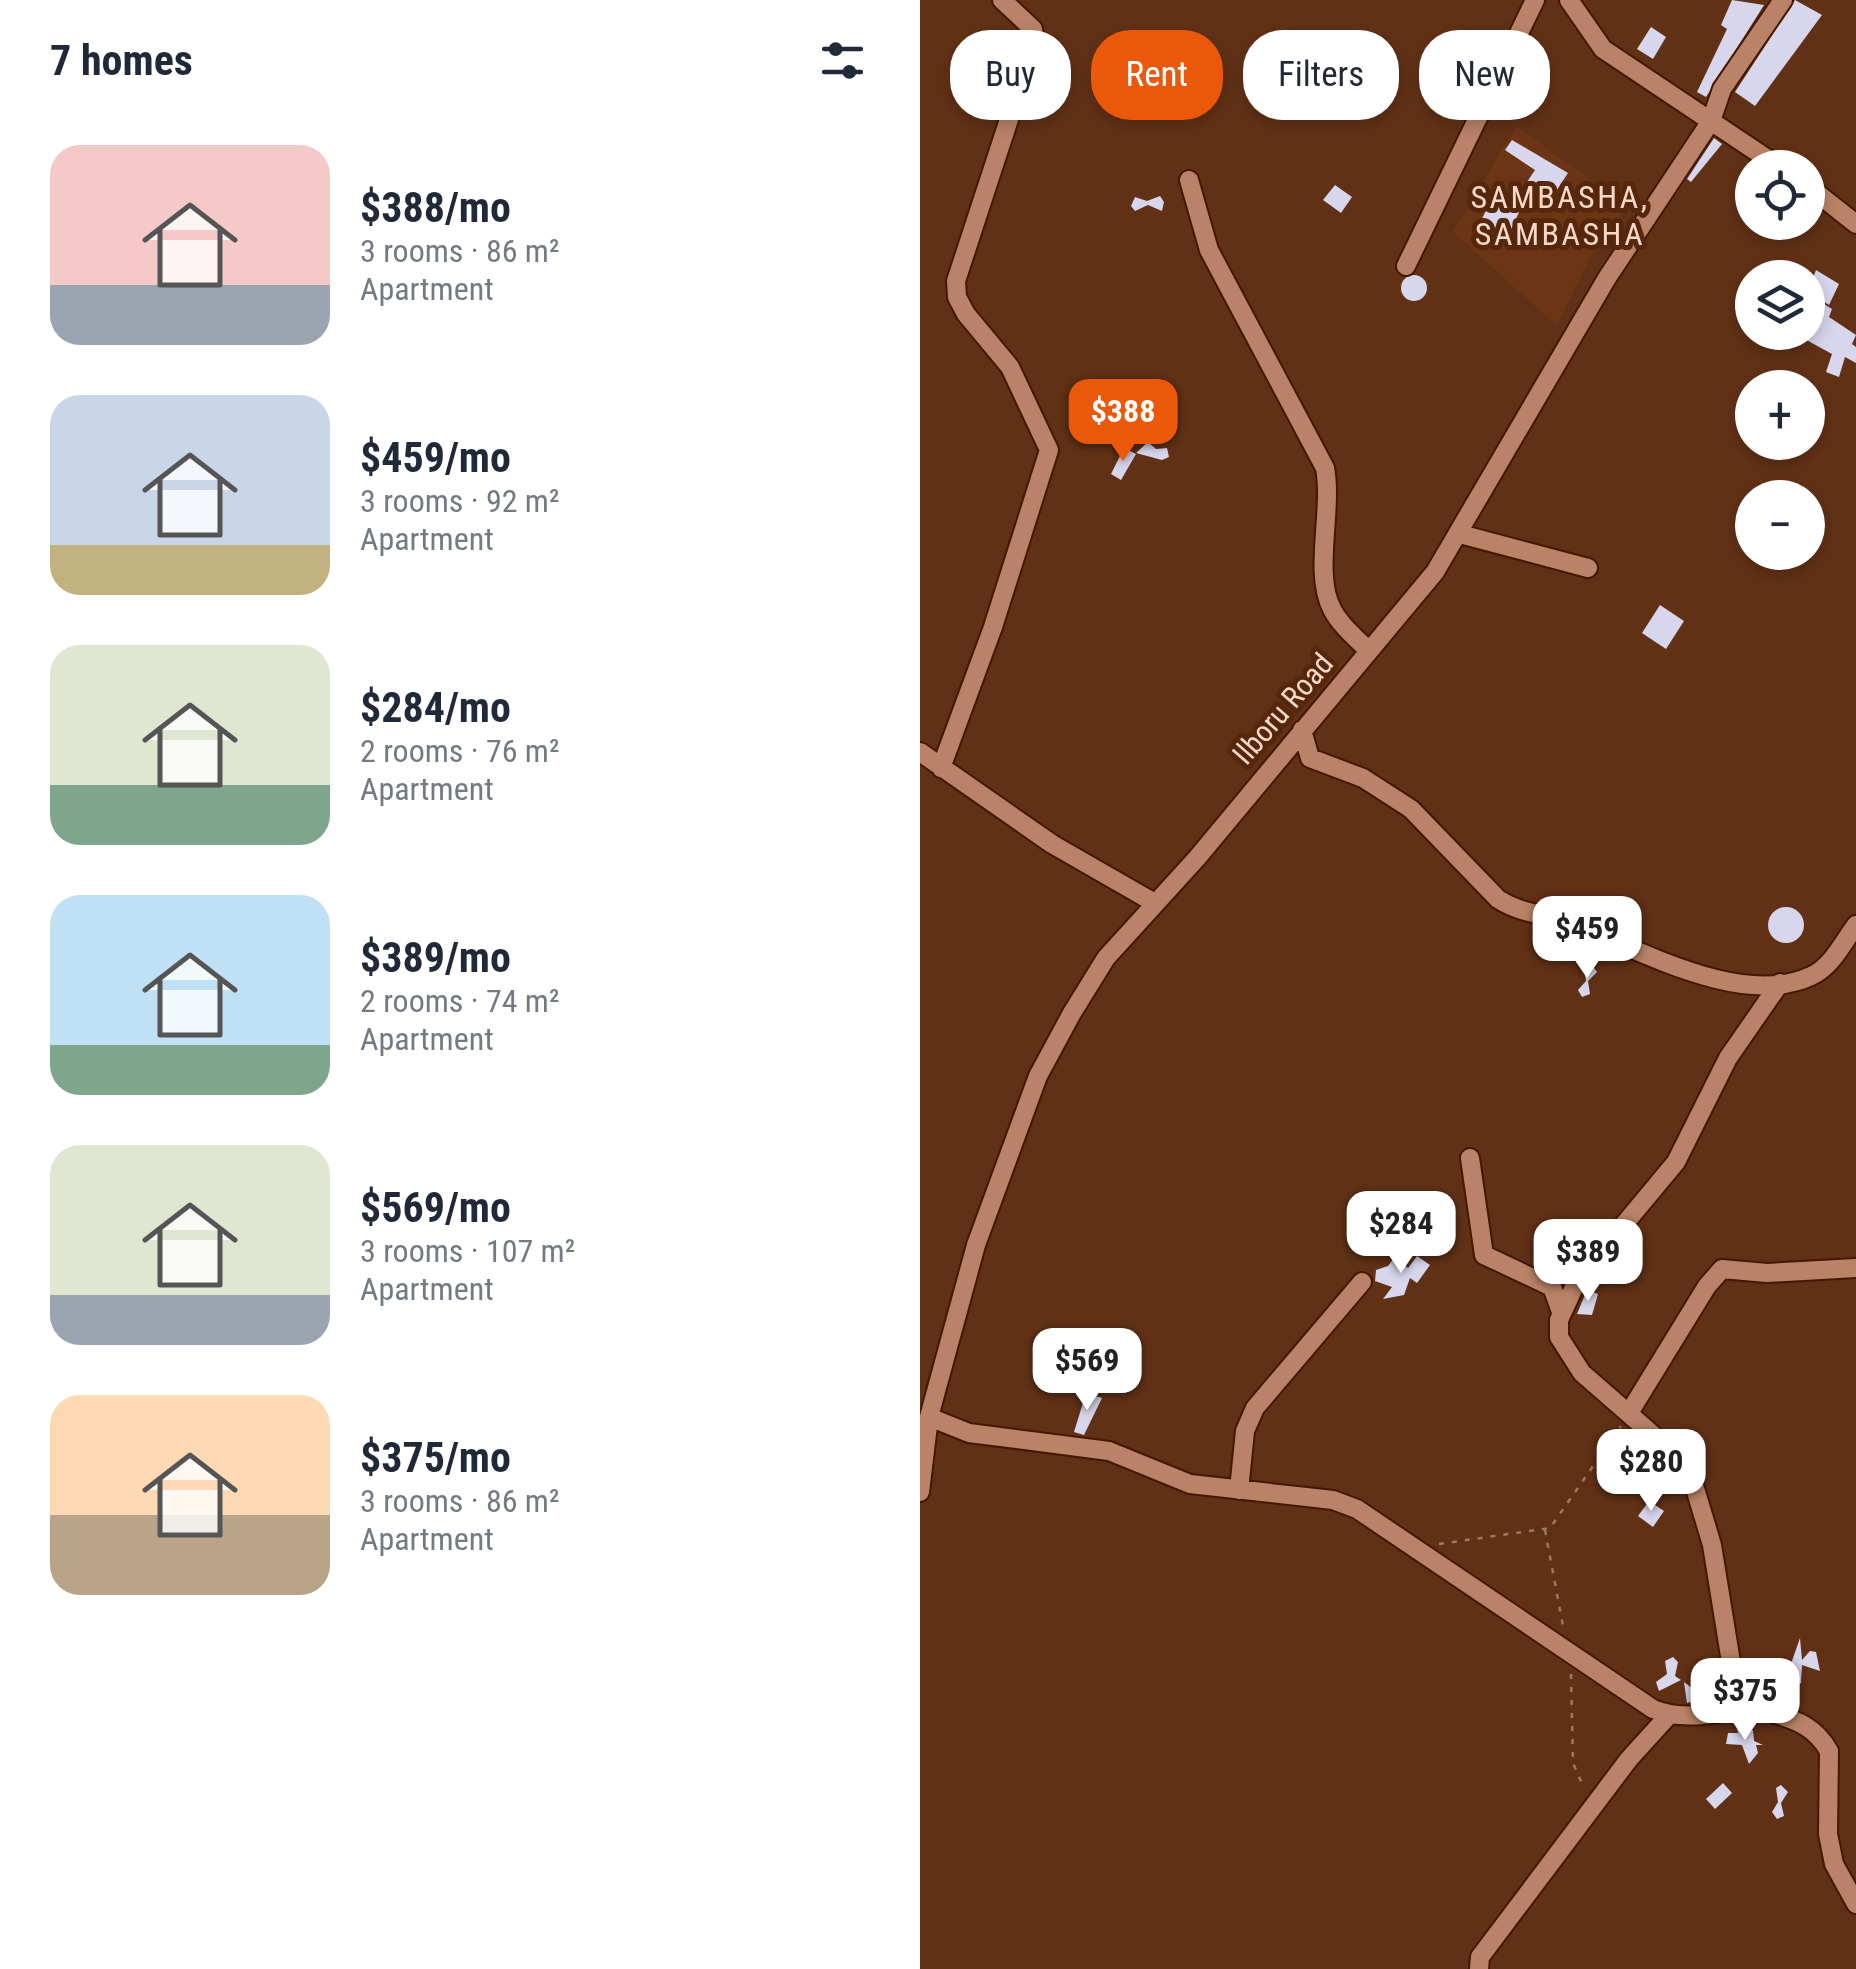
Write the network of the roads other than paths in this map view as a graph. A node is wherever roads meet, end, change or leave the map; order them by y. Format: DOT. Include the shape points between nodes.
graph roads {
  1 [pos="1002,0"];
  2 [pos="1535,0"];
  3 [pos="1569,0"];
  4 [pos="1783,0"];
  5 [pos="1712,121"];
  6 [pos="1755,150"];
  7 [pos="1189,180"];
  8 [pos="1825,199"];
  9 [pos="1856,224"];
  10 [pos="1406,266"];
  11 [pos="1460,534"];
  12 [pos="1588,568"];
  13 [pos="1369,651"];
  14 [pos="1302,730"];
  15 [pos="920,752"];
  16 [pos="941,768"];
  17 [pos="1153,902"];
  18 [pos="1856,924"];
  19 [pos="1780,983"];
  20 [pos="1470,1158"];
  21 [pos="1856,1268"];
  22 [pos="1362,1282"];
  23 [pos="1561,1312"];
  24 [pos="1629,1412"];
  25 [pos="929,1417"];
  26 [pos="1238,1490"];
  27 [pos="920,1492"];
  28 [pos="1754,1706"];
  29 [pos="1669,1715"];
  30 [pos="1856,1904"];
  31 [pos="1479,1969"];
  1 -- 16 [label="street" via="1033,29 1035,40 956,281 957,297 1010,367 1049,450"];
  2 -- 10 [label="street"];
  3 -- 5 [label="street" via="1603,48"];
  4 -- 5 [label="street, Ilboru Road" via="1722,89"];
  5 -- 6 [label="street"];
  5 -- 11 [label="street, Ilboru Road" via="1607,278"];
  7 -- 13 [label="street" via="1208,250 1325,468 1326,594"];
  8 -- 9 [label="street"];
  11 -- 12 [label="street"];
  11 -- 13 [label="street, Ilboru Road"];
  13 -- 14 [label="street, Ilboru Road"];
  14 -- 17 [label="street, Ilboru Road"];
  14 -- 19 [label="street" via="1310,758 1398,800 1512,908 1563,920 1684,970"];
  15 -- 16 [label="street"];
  16 -- 17 [label="street"];
  17 -- 25 [label="street, Ilboru Road" via="1106,958 1038,1076 976,1245"];
  18 -- 19 [label="street" via="1820,971"];
  19 -- 23 [label="street" via="1728,1058 1676,1162 1577,1281"];
  20 -- 23 [label="street" via="1484,1255 1552,1288"];
  21 -- 24 [label="street" via="1722,1269"];
  22 -- 26 [label="street" via="1255,1408 1245,1431"];
  23 -- 24 [label="street" via="1560,1337 1568,1353"];
  24 -- 28 [label="street" via="1694,1485 1716,1564 1733,1682"];
  25 -- 26 [label="street" via="956,1431 1109,1450 1190,1484"];
  25 -- 27 [label="street, Ilboru Road"];
  26 -- 29 [label="street" via="1333,1500 1357,1509"];
  28 -- 29 [label="street"];
  28 -- 30 [label="street" via="1802,1722 1829,1751 1828,1834 1834,1864"];
  29 -- 31 [label="street" via="1480,1957"];
}
